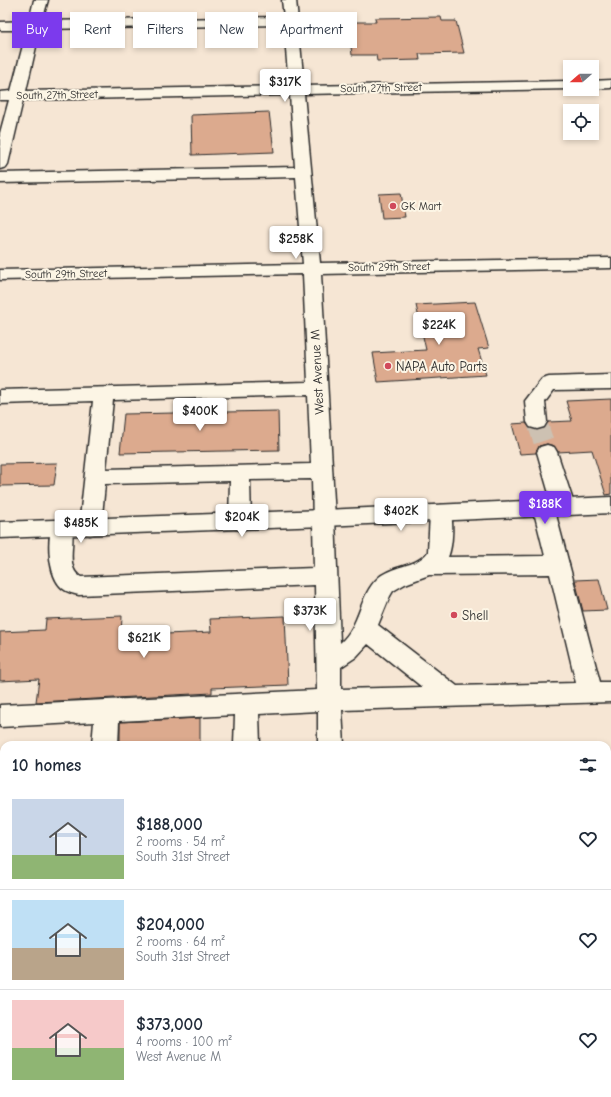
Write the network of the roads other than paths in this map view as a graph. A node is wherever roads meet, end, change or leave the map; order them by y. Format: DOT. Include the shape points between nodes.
graph roads {
  1 [pos="40,0"];
  2 [pos="289,0"];
  3 [pos="37,12"];
  4 [pos="290,12"];
  5 [pos="266,21"];
  6 [pos="62,25"];
  7 [pos="0,26"];
  8 [pos="12,26"];
  9 [pos="29,48"];
  10 [pos="293,48"];
  11 [pos="599,84"];
  12 [pos="611,84"];
  13 [pos="563,85"];
  14 [pos="296,90"];
  15 [pos="17,95"];
  16 [pos="0,96"];
  17 [pos="0,164"];
  18 [pos="303,172"];
  19 [pos="0,178"];
  20 [pos="611,263"];
  21 [pos="312,269"];
  22 [pos="0,275"];
  23 [pos="611,382"];
  24 [pos="318,388"];
  25 [pos="104,394"];
  26 [pos="0,397"];
  27 [pos="537,422"];
  28 [pos="547,452"];
  29 [pos="321,471"];
  30 [pos="240,473"];
  31 [pos="95,477"];
  32 [pos="611,505"];
  33 [pos="554,508"];
  34 [pos="441,513"];
  35 [pos="324,518"];
  36 [pos="240,522"];
  37 [pos="90,527"];
  38 [pos="62,528"];
  39 [pos="0,530"];
  40 [pos="559,565"];
  41 [pos="426,566"];
  42 [pos="325,576"];
  43 [pos="365,628"];
  44 [pos="329,662"];
  45 [pos="601,692"];
  46 [pos="452,696"];
  47 [pos="329,700"];
  48 [pos="247,705"];
  49 [pos="107,712"];
  50 [pos="0,716"];
  51 [pos="105,741"];
  52 [pos="247,741"];
  53 [pos="331,741"];
  1 -- 3 [label="street"];
  2 -- 4 [label="street, West Avenue M"];
  5 -- 6 [label="street"];
  7 -- 8 [label="street"];
  9 -- 15 [label="street"];
  10 -- 14 [label="street, West Avenue M"];
  11 -- 12 [label="street"];
  13 -- 14 [label="street, South 27th Street"];
  14 -- 15 [label="street, South 27th Street"];
  14 -- 18 [label="street, West Avenue M"];
  15 -- 16 [label="street, South 27th Street"];
  15 -- 17 [label="street"];
  18 -- 19 [label="street"];
  18 -- 21 [label="street, West Avenue M"];
  20 -- 21 [label="street, South 29th Street"];
  21 -- 22 [label="street, South 29th Street"];
  21 -- 24 [label="street, West Avenue M"];
  23 -- 27 [label="street" via="550,384 535,401"];
  24 -- 25 [label="street"];
  24 -- 29 [label="street, West Avenue M"];
  25 -- 26 [label="street"];
  25 -- 31 [label="street"];
  28 -- 33 [label="street"];
  29 -- 30 [label="street"];
  29 -- 35 [label="street, West Avenue M"];
  30 -- 31 [label="street"];
  30 -- 36 [label="street"];
  31 -- 37 [label="street"];
  32 -- 33 [label="street"];
  33 -- 34 [label="street"];
  33 -- 40 [label="street"];
  34 -- 35 [label="street"];
  34 -- 41 [label="street" via="439,555"];
  35 -- 36 [label="street"];
  35 -- 42 [label="street, West Avenue M"];
  36 -- 37 [label="street"];
  37 -- 38 [label="street"];
  38 -- 39 [label="street"];
  38 -- 42 [label="street" via="62,568 68,579 76,586"];
  40 -- 41 [label="street"];
  40 -- 45 [label="street"];
  41 -- 43 [label="street" via="399,576 385,585 380,591"];
  42 -- 44 [label="street, West Avenue M"];
  43 -- 44 [label="street" via="352,648"];
  43 -- 46 [label="street"];
  44 -- 47 [label="street, West Avenue M"];
  45 -- 46 [label="street"];
  46 -- 47 [label="street"];
  47 -- 48 [label="street"];
  47 -- 53 [label="street, West Avenue M"];
  48 -- 49 [label="street"];
  48 -- 52 [label="street"];
  49 -- 50 [label="street"];
  49 -- 51 [label="street"];
}
